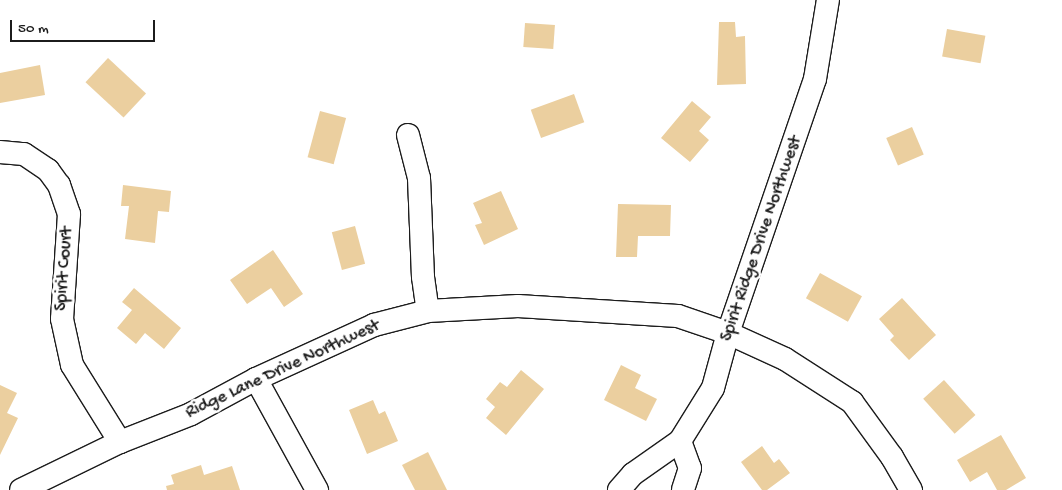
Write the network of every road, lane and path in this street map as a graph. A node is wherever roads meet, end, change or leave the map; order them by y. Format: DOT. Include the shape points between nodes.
graph roads {
  1 [pos="828,0"];
  2 [pos="408,135"];
  3 [pos="0,152"];
  4 [pos="428,311"];
  5 [pos="728,333"];
  6 [pos="256,379"];
  7 [pos="680,441"];
  8 [pos="120,442"];
  9 [pos="21,490"];
  10 [pos="317,490"];
  11 [pos="619,490"];
  12 [pos="683,490"];
  13 [pos="911,490"];
  1 -- 5 [label="street, Spirit Ridge Drive Northwest" via="816,79"];
  2 -- 4 [label="street" via="419,178 423,277"];
  3 -- 8 [label="street, Spirit Court" via="24,154 48,170 59,185 69,214 62,318 72,364"];
  4 -- 5 [label="street, Ridge Lane Drive Northwest" via="518,306 678,316"];
  4 -- 6 [label="street, Ridge Lane Drive Northwest" via="374,325"];
  5 -- 7 [label="street, Spirit Ridge Drive Northwest" via="714,388"];
  5 -- 13 [label="street, Ridge Lane Drive Northwest" via="785,359 852,402 892,457"];
  6 -- 8 [label="street, Ridge Lane Drive Northwest" via="191,414"];
  6 -- 10 [label="street"];
  7 -- 11 [label="street, Spirit Ridge Drive Northwest" via="633,474"];
  7 -- 12 [label="street" via="690,468"];
  8 -- 9 [label="street, Ridge Lane Drive Northwest"];
}
